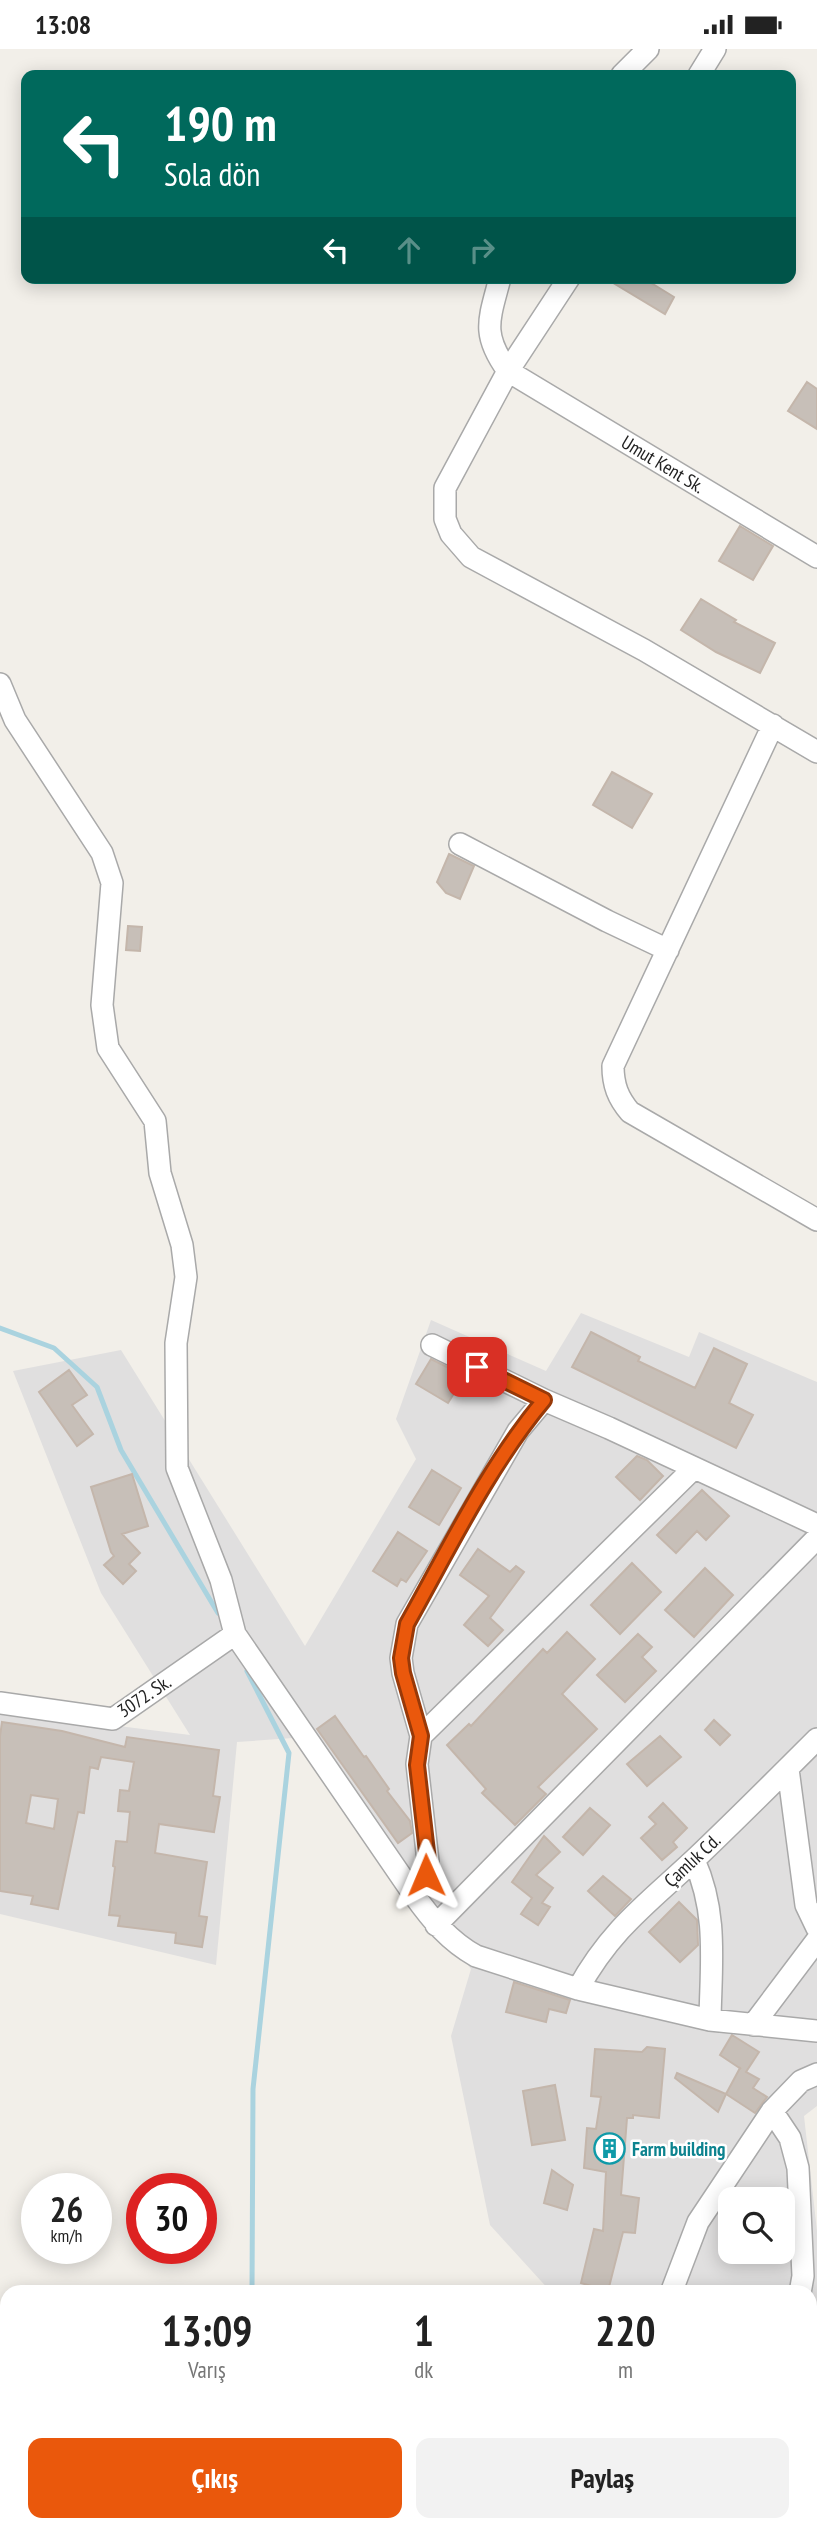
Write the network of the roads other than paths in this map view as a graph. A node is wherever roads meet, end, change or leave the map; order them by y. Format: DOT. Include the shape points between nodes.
graph roads {
  1 [pos="648,49"];
  2 [pos="715,49"];
  3 [pos="627,70"];
  4 [pos="702,70"];
  5 [pos="498,284"];
  6 [pos="565,284"];
  7 [pos="508,371"];
  8 [pos="817,557"];
  9 [pos="0,684"];
  10 [pos="773,725"];
  11 [pos="817,752"];
  12 [pos="460,844"];
  13 [pos="668,950"];
  14 [pos="817,1220"];
  15 [pos="432,1345"];
  16 [pos="544,1400"];
  17 [pos="694,1468"];
  18 [pos="817,1525"];
  19 [pos="817,1538"];
  20 [pos="235,1634"];
  21 [pos="0,1703"];
  22 [pos="421,1736"];
  23 [pos="817,1739"];
  24 [pos="788,1769"];
  25 [pos="694,1860"];
  26 [pos="414,1895"];
  27 [pos="436,1925"];
  28 [pos="817,1928"];
  29 [pos="817,1940"];
  30 [pos="578,1989"];
  31 [pos="710,2019"];
  32 [pos="753,2025"];
  33 [pos="817,2031"];
  34 [pos="817,2074"];
  35 [pos="772,2111"];
  36 [pos="674,2285"];
  37 [pos="801,2285"];
  1 -- 3 [label="street"];
  2 -- 4 [label="street"];
  5 -- 7 [label="street" via="489,334 494,353"];
  6 -- 7 [label="street"];
  7 -- 8 [label="street, Umut Kent Sk."];
  7 -- 10 [label="street" via="445,488 445,519 459,546 471,557"];
  9 -- 20 [label="street" via="15,720 102,853 112,883 103,1005 108,1048 155,1121 160,1173 182,1245 186,1277 176,1343 177,1468 221,1580"];
  10 -- 11 [label="street"];
  10 -- 13 [label="street"];
  12 -- 13 [label="street"];
  13 -- 14 [label="street" via="613,1066 621,1101 630,1112"];
  15 -- 16 [label="street"];
  16 -- 17 [label="street"];
  16 -- 22 [label="street" via="518,1431 407,1624 403,1673"];
  17 -- 18 [label="street"];
  17 -- 22 [label="street"];
  19 -- 27 [label="street"];
  20 -- 21 [label="street, 3072. Sk." via="113,1719"];
  20 -- 26 [label="street"];
  22 -- 26 [label="street" via="417,1765 428,1861"];
  23 -- 24 [label="street, Çamlık Cd."];
  24 -- 25 [label="street, Çamlık Cd."];
  24 -- 28 [label="street" via="806,1905"];
  25 -- 30 [label="street, Çamlık Cd." via="626,1921"];
  25 -- 31 [label="street" via="708,1897 712,1927"];
  26 -- 27 [label="street"];
  27 -- 30 [label="street" via="476,1956"];
  29 -- 32 [label="street"];
  30 -- 31 [label="street"];
  31 -- 32 [label="street"];
  32 -- 33 [label="street"];
  34 -- 35 [label="street" via="801,2081"];
  35 -- 36 [label="street" via="698,2223"];
  35 -- 37 [label="street" via="790,2138 798,2168"];
}
